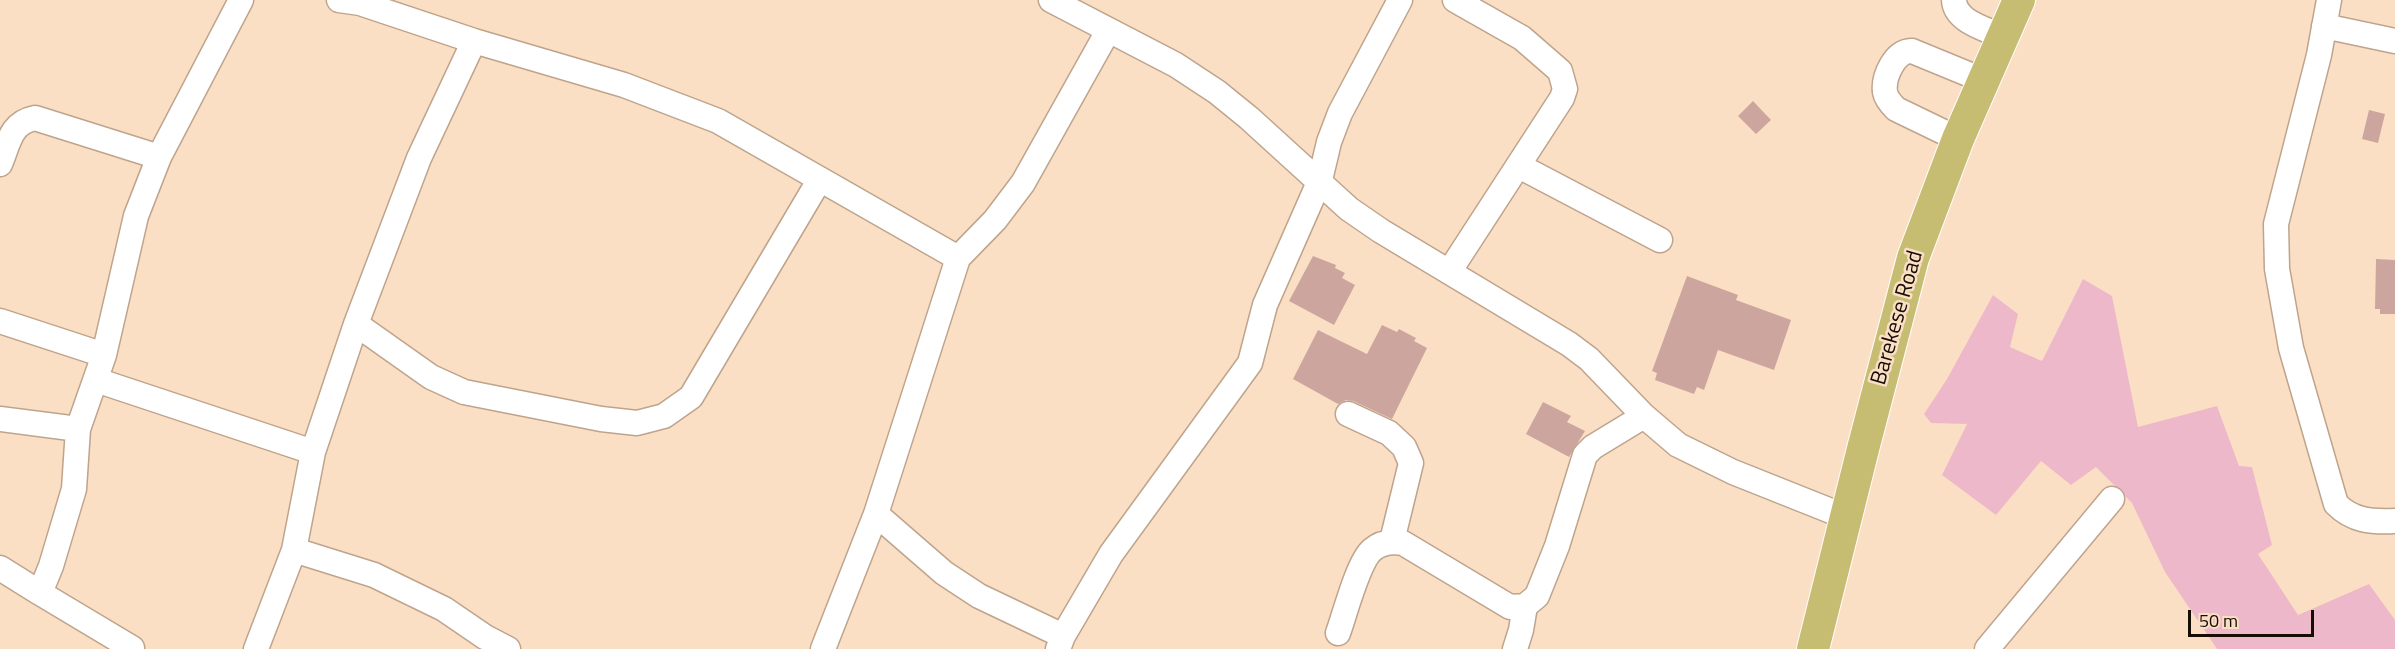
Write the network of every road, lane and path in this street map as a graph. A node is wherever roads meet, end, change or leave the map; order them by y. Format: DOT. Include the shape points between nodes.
graph roads {
  1 [pos="241,0"];
  2 [pos="339,0"];
  3 [pos="1051,0"];
  4 [pos="1400,0"];
  5 [pos="1455,0"];
  6 [pos="1954,0"];
  7 [pos="2019,0"];
  8 [pos="2329,0"];
  9 [pos="2324,26"];
  10 [pos="1108,31"];
  11 [pos="2003,37"];
  12 [pos="474,41"];
  13 [pos="2395,41"];
  14 [pos="1985,81"];
  15 [pos="1958,139"];
  16 [pos="159,157"];
  17 [pos="0,164"];
  18 [pos="1520,166"];
  19 [pos="820,179"];
  20 [pos="1320,180"];
  21 [pos="1660,240"];
  22 [pos="958,258"];
  23 [pos="1449,272"];
  24 [pos="0,321"];
  25 [pos="356,324"];
  26 [pos="104,355"];
  27 [pos="96,380"];
  28 [pos="1348,414"];
  29 [pos="1644,416"];
  30 [pos="0,418"];
  31 [pos="78,429"];
  32 [pos="313,452"];
  33 [pos="2112,499"];
  34 [pos="876,514"];
  35 [pos="1846,518"];
  36 [pos="2395,521"];
  37 [pos="1392,541"];
  38 [pos="294,550"];
  39 [pos="0,568"];
  40 [pos="40,592"];
  41 [pos="1525,606"];
  42 [pos="1338,633"];
  43 [pos="1060,642"];
  44 [pos="132,648"];
  45 [pos="256,649"];
  46 [pos="508,649"];
  47 [pos="823,649"];
  48 [pos="1515,649"];
  49 [pos="1814,649"];
  50 [pos="1987,649"];
  1 -- 16 [label="street"];
  2 -- 12 [label="street" via="360,3"];
  3 -- 10 [label="street"];
  4 -- 20 [label="street" via="1340,112"];
  5 -- 18 [label="street" via="1522,38 1564,79 1562,98"];
  6 -- 11 [label="street" via="1962,17"];
  7 -- 11 [label="main road, Barekese Road"];
  8 -- 9 [label="street"];
  9 -- 13 [label="street"];
  9 -- 36 [label="street" via="2276,224 2277,269 2291,348 2336,504 2356,519"];
  10 -- 20 [label="street" via="1176,65 1217,92"];
  10 -- 22 [label="street" via="1023,183 995,220"];
  11 -- 14 [label="main road, Barekese Road"];
  12 -- 19 [label="street" via="624,85 718,121"];
  12 -- 25 [label="street" via="419,158"];
  14 -- 15 [label="main road, Barekese Road"];
  14 -- 15 [label="street" via="1912,51 1897,57 1890,72 1885,93 1896,109"];
  15 -- 35 [label="main road, Barekese Road" via="1913,258"];
  16 -- 17 [label="street" via="35,118 15,127"];
  16 -- 26 [label="street" via="136,216"];
  18 -- 21 [label="street"];
  18 -- 23 [label="street"];
  19 -- 22 [label="street"];
  19 -- 25 [label="street" via="691,397 664,416 637,423 602,419 464,392 431,377"];
  20 -- 23 [label="street" via="1349,209"];
  20 -- 43 [label="street" via="1265,305 1250,363 1112,554"];
  22 -- 34 [label="street"];
  23 -- 29 [label="street" via="1569,344 1589,359"];
  24 -- 26 [label="street"];
  25 -- 32 [label="street"];
  26 -- 27 [label="street"];
  27 -- 31 [label="street"];
  27 -- 32 [label="street"];
  28 -- 37 [label="street" via="1389,433 1404,447 1411,463"];
  29 -- 35 [label="street" via="1678,445 1705,460"];
  29 -- 41 [label="street" via="1585,455 1557,546 1536,596"];
  30 -- 31 [label="street"];
  31 -- 40 [label="street" via="74,489"];
  32 -- 38 [label="street"];
  33 -- 50 [label="street"];
  34 -- 43 [label="street" via="944,573"];
  34 -- 47 [label="street"];
  35 -- 49 [label="main road, Barekese Road"];
  37 -- 41 [label="street" via="1403,543 1509,607"];
  37 -- 42 [label="street" via="1370,551"];
  38 -- 45 [label="street"];
  38 -- 46 [label="street" via="374,575 444,609"];
  39 -- 40 [label="street"];
  40 -- 44 [label="street"];
  41 -- 48 [label="street"];
}
